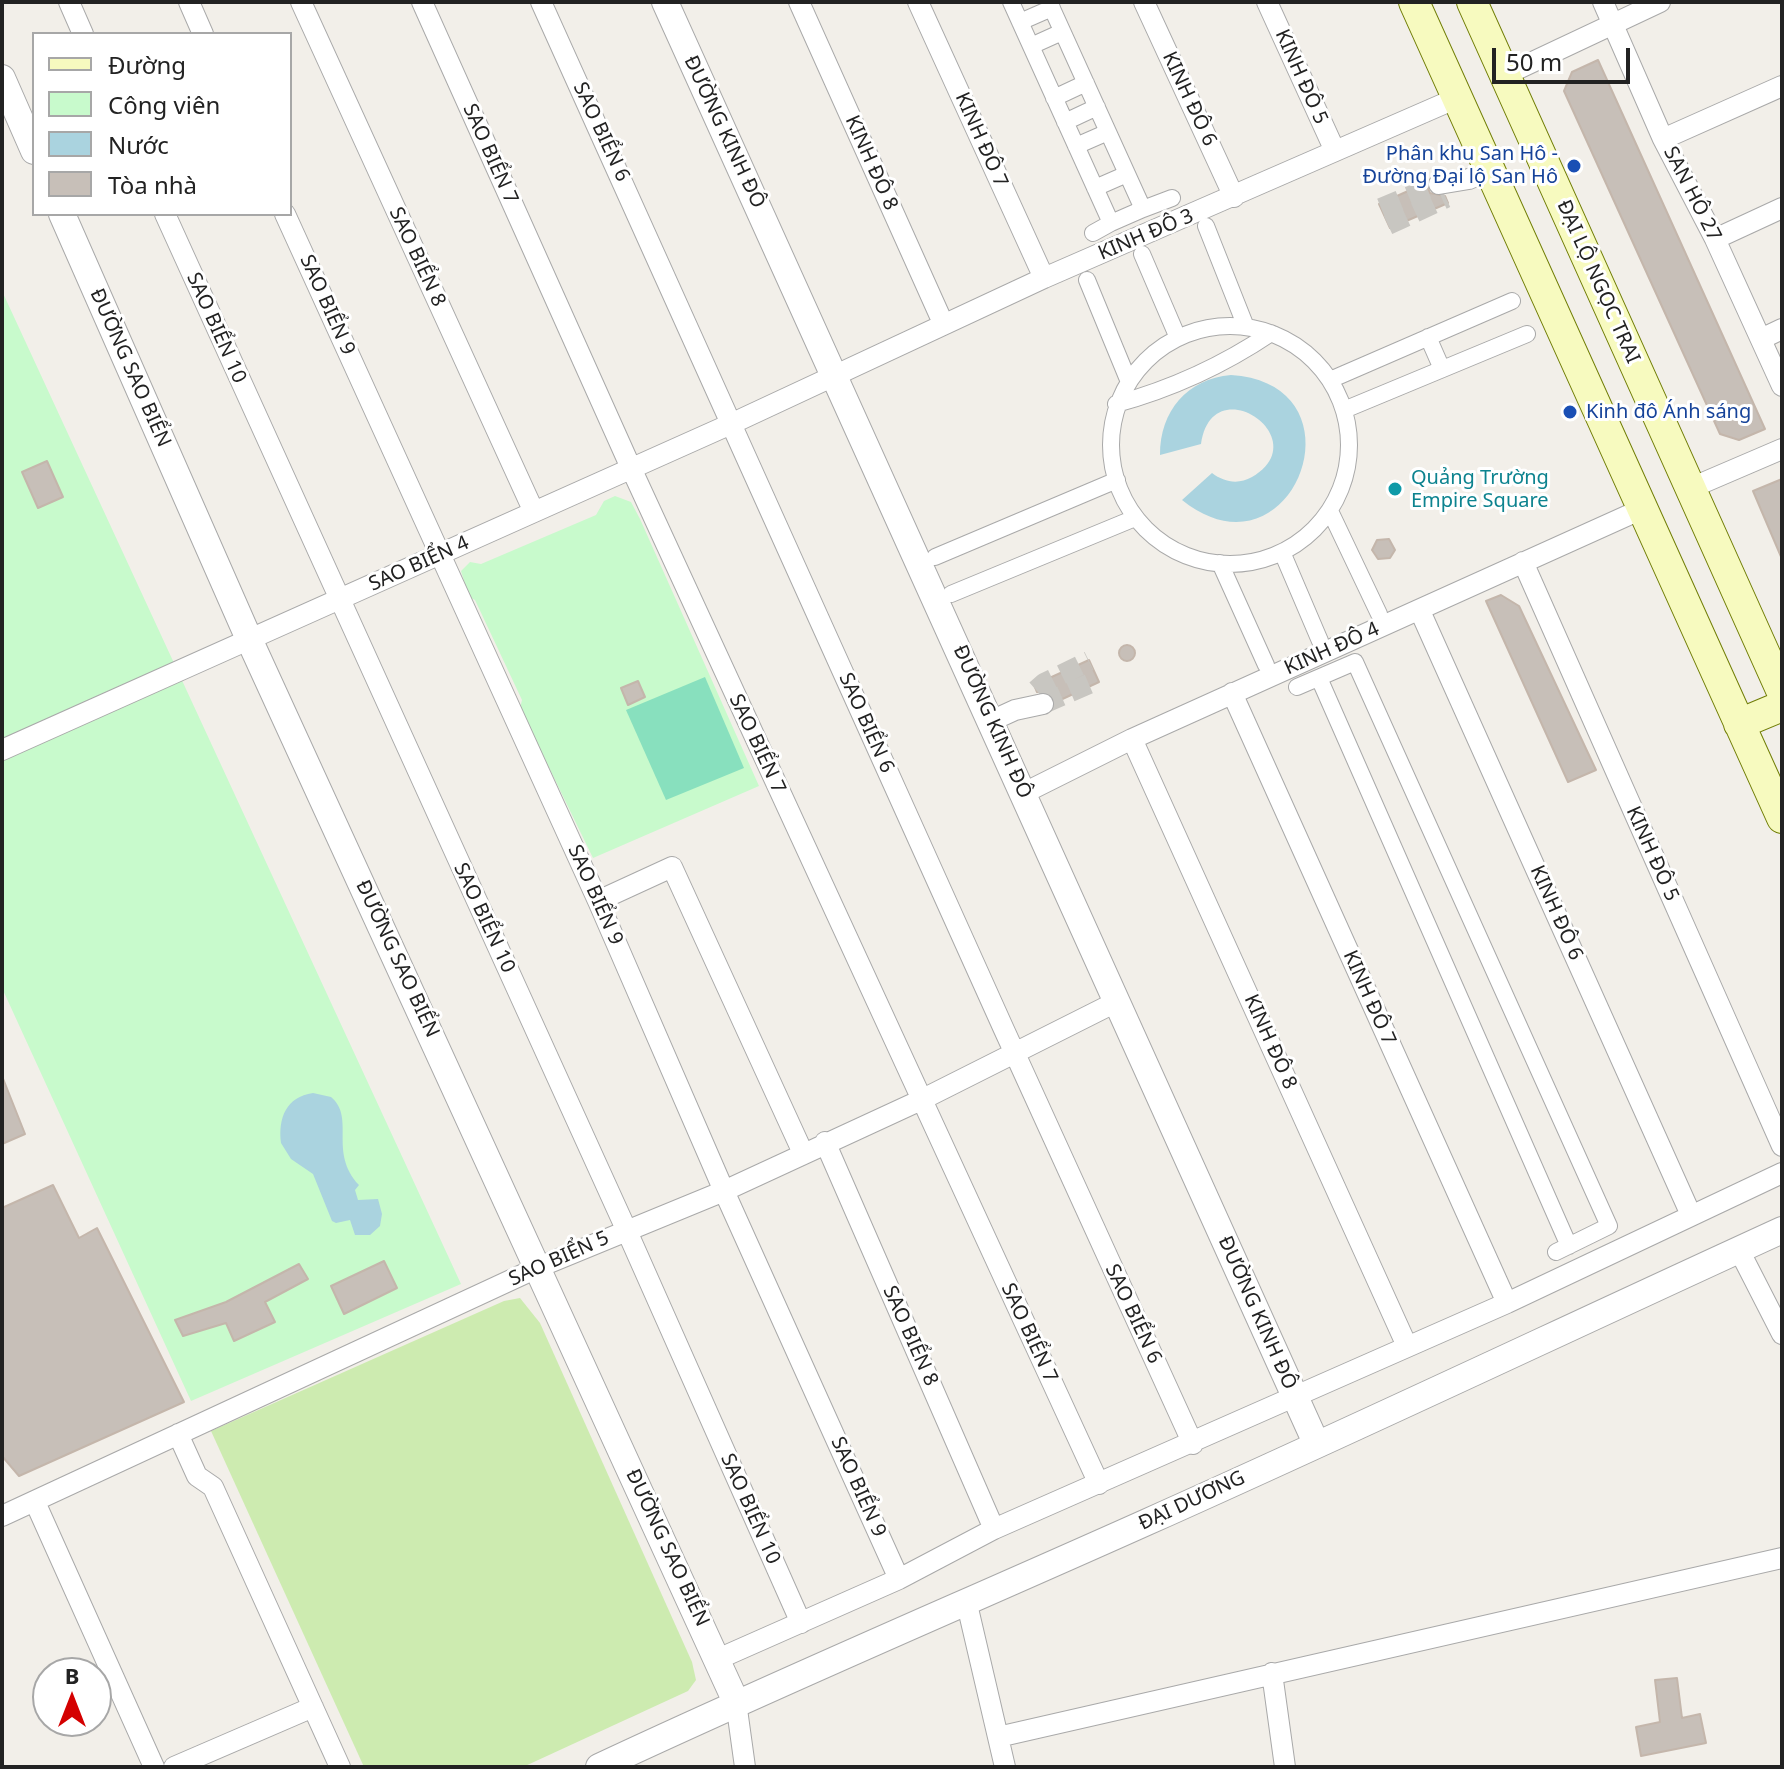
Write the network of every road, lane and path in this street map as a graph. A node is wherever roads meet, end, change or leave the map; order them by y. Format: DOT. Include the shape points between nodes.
graph roads {
  1 [pos="69,2"];
  2 [pos="189,2"];
  3 [pos="301,2"];
  4 [pos="422,2"];
  5 [pos="541,2"];
  6 [pos="665,2"];
  7 [pos="799,2"];
  8 [pos="918,2"];
  9 [pos="1011,2"];
  10 [pos="1144,2"];
  11 [pos="1267,2"];
  12 [pos="1414,2"];
  13 [pos="1472,2"];
  14 [pos="1603,2"];
  15 [pos="1660,2"];
  16 [pos="1051,5"];
  17 [pos="1020,22"];
  18 [pos="1613,23"];
  19 [pos="82,32"];
  20 [pos="202,32"];
  21 [pos="1062,32"];
  22 [pos="1031,46"];
  23 [pos="1505,75"];
  24 [pos="2,78"];
  25 [pos="1086,83"];
  26 [pos="1782,86"];
  27 [pos="1054,98"];
  28 [pos="1457,98"];
  29 [pos="1097,107"];
  30 [pos="1065,122"];
  31 [pos="1108,132"];
  32 [pos="1663,139"];
  33 [pos="32,146"];
  34 [pos="1076,146"];
  35 [pos="1335,151"];
  36 [pos="1127,174"];
  37 [pos="1479,175"];
  38 [pos="1095,188"];
  39 [pos="1442,191"];
  40 [pos="1234,197"];
  41 [pos="1172,198"];
  42 [pos="1782,208"];
  43 [pos="1143,209"];
  44 [pos="63,216"];
  45 [pos="166,216"];
  46 [pos="286,216"];
  47 [pos="1111,223"];
  48 [pos="1206,226"];
  49 [pos="1093,233"];
  50 [pos="1715,239"];
  51 [pos="1142,254"];
  52 [pos="1044,278"];
  53 [pos="1087,280"];
  54 [pos="1512,301"];
  55 [pos="943,323"];
  56 [pos="1246,327"];
  57 [pos="1782,329"];
  58 [pos="1271,333"];
  59 [pos="1527,334"];
  60 [pos="1428,337"];
  61 [pos="1178,338"];
  62 [pos="1761,339"];
  63 [pos="1442,369"];
  64 [pos="835,374"];
  65 [pos="1330,380"];
  66 [pos="1129,382"];
  67 [pos="1782,386"];
  68 [pos="1116,404"];
  69 [pos="1344,410"];
  70 [pos="733,423"];
  71 [pos="1782,449"];
  72 [pos="631,468"];
  73 [pos="1117,480"];
  74 [pos="1691,488"];
  75 [pos="1642,509"];
  76 [pos="1330,511"];
  77 [pos="534,512"];
  78 [pos="1135,518"];
  79 [pos="1282,552"];
  80 [pos="440,554"];
  81 [pos="935,557"];
  82 [pos="1523,562"];
  83 [pos="1220,563"];
  84 [pos="951,594"];
  85 [pos="339,600"];
  86 [pos="1420,611"];
  87 [pos="1379,614"];
  88 [pos="249,639"];
  89 [pos="1320,641"];
  90 [pos="1266,665"];
  91 [pos="1319,678"];
  92 [pos="1297,687"];
  93 [pos="1782,692"];
  94 [pos="1232,693"];
  95 [pos="1040,697"];
  96 [pos="1782,706"];
  97 [pos="991,721"];
  98 [pos="1739,724"];
  99 [pos="1132,739"];
  100 [pos="2,750"];
  101 [pos="1024,793"];
  102 [pos="1782,818"];
  103 [pos="598,901"];
  104 [pos="1116,1002"];
  105 [pos="1013,1052"];
  106 [pos="921,1100"];
  107 [pos="825,1142"];
  108 [pos="1782,1146"];
  109 [pos="803,1153"];
  110 [pos="1782,1173"];
  111 [pos="724,1191"];
  112 [pos="1691,1215"];
  113 [pos="626,1229"];
  114 [pos="1782,1230"];
  115 [pos="1739,1250"];
  116 [pos="539,1267"];
  117 [pos="1507,1303"];
  118 [pos="1782,1334"];
  119 [pos="1407,1346"];
  120 [pos="1294,1397"];
  121 [pos="178,1434"];
  122 [pos="1316,1443"];
  123 [pos="1193,1444"];
  124 [pos="1099,1484"];
  125 [pos="35,1502"];
  126 [pos="2,1516"];
  127 [pos="994,1529"];
  128 [pos="1782,1558"];
  129 [pos="899,1579"];
  130 [pos="966,1600"];
  131 [pos="801,1623"];
  132 [pos="718,1659"];
  133 [pos="1272,1673"];
  134 [pos="736,1702"];
  135 [pos="313,1707"];
  136 [pos="998,1737"];
  137 [pos="154,1767"];
  138 [pos="174,1767"];
  139 [pos="340,1767"];
  140 [pos="599,1767"];
  141 [pos="745,1767"];
  142 [pos="1005,1767"];
  143 [pos="1285,1767"];
  1 -- 19 [label="street"];
  2 -- 20 [label="street"];
  3 -- 77 [label="street, SAO BIỂN 8"];
  4 -- 72 [label="street, SAO BIỂN 7"];
  5 -- 70 [label="street, SAO BIỂN 6"];
  6 -- 64 [label="street, ĐƯỜNG KINH ĐÔ"];
  7 -- 55 [label="street, KINH ĐÔ 8"];
  8 -- 52 [label="street, KINH ĐÔ 7"];
  9 -- 17 [label="street"];
  10 -- 40 [label="street, KINH ĐÔ 6"];
  11 -- 35 [label="street, KINH ĐÔ 5"];
  12 -- 28 [label="main road"];
  13 -- 23 [label="main road, ĐẠI LỘ NGỌC TRAI"];
  14 -- 18 [label="street, SAN HÔ 27"];
  15 -- 18 [label="street"];
  16 -- 17 [label="street"];
  16 -- 21 [label="street"];
  17 -- 22 [label="street"];
  18 -- 23 [label="street"];
  18 -- 32 [label="street, SAN HÔ 27"];
  21 -- 22 [label="street"];
  21 -- 25 [label="street"];
  22 -- 27 [label="street"];
  23 -- 28 [label="main road"];
  23 -- 74 [label="main road, ĐẠI LỘ NGỌC TRAI"];
  24 -- 33 [label="street"];
  25 -- 27 [label="street"];
  25 -- 29 [label="street"];
  26 -- 32 [label="street"];
  27 -- 30 [label="street"];
  28 -- 35 [label="street, KINH ĐÔ 3"];
  28 -- 37 [label="main road"];
  29 -- 30 [label="street"];
  29 -- 31 [label="street"];
  30 -- 34 [label="street"];
  31 -- 34 [label="street"];
  31 -- 36 [label="street"];
  32 -- 50 [label="street, SAN HÔ 27"];
  34 -- 38 [label="street"];
  35 -- 40 [label="street, KINH ĐÔ 3"];
  36 -- 38 [label="street"];
  36 -- 43 [label="street"];
  37 -- 39 [label="street"];
  37 -- 75 [label="main road"];
  38 -- 47 [label="street"];
  40 -- 52 [label="street, KINH ĐÔ 3"];
  41 -- 43 [label="street"];
  42 -- 50 [label="street"];
  43 -- 47 [label="street"];
  44 -- 88 [label="street, ĐƯỜNG SAO BIỂN"];
  45 -- 85 [label="street, SAO BIỂN 10"];
  46 -- 80 [label="street, SAO BIỂN 9"];
  47 -- 49 [label="street"];
  48 -- 56 [label="street"];
  50 -- 62 [label="street, SAN HÔ 27"];
  51 -- 61 [label="street"];
  52 -- 55 [label="street, KINH ĐÔ 3"];
  53 -- 66 [label="street"];
  54 -- 60 [label="street"];
  55 -- 64 [label="street, KINH ĐÔ 3"];
  56 -- 58 [label="street"];
  56 -- 61 [label="street" via="1208,328"];
  57 -- 62 [label="street"];
  58 -- 65 [label="street" via="1299,347"];
  58 -- 68 [label="street" via="1176,383"];
  59 -- 63 [label="street"];
  60 -- 63 [label="street"];
  60 -- 65 [label="street"];
  61 -- 66 [label="street" via="1151,356"];
  62 -- 67 [label="street, SAN HÔ 27"];
  63 -- 69 [label="street"];
  64 -- 70 [label="street, SAO BIỂN 4"];
  64 -- 97 [label="street, ĐƯỜNG KINH ĐÔ"];
  65 -- 69 [label="street"];
  66 -- 68 [label="street"];
  68 -- 73 [label="street" via="1111,439"];
  69 -- 76 [label="street" via="1350,452 1344,483"];
  70 -- 72 [label="street, SAO BIỂN 4"];
  70 -- 105 [label="street, SAO BIỂN 6"];
  71 -- 74 [label="street"];
  72 -- 77 [label="street, SAO BIỂN 4"];
  72 -- 106 [label="street, SAO BIỂN 7"];
  73 -- 78 [label="street"];
  73 -- 81 [label="street"];
  74 -- 75 [label="main road"];
  74 -- 93 [label="main road, ĐẠI LỘ NGỌC TRAI"];
  75 -- 82 [label="street, KINH ĐÔ 4"];
  75 -- 98 [label="main road"];
  76 -- 79 [label="street" via="1309,535"];
  76 -- 87 [label="street"];
  77 -- 80 [label="street, SAO BIỂN 4"];
  78 -- 83 [label="street" via="1180,552"];
  78 -- 84 [label="street"];
  79 -- 83 [label="street" via="1252,562"];
  79 -- 89 [label="street"];
  80 -- 85 [label="street, SAO BIỂN 4"];
  80 -- 103 [label="street, SAO BIỂN 9"];
  82 -- 86 [label="street, KINH ĐÔ 4"];
  82 -- 108 [label="street, KINH ĐÔ 5"];
  83 -- 90 [label="street"];
  85 -- 88 [label="street, SAO BIỂN 4"];
  85 -- 113 [label="street, SAO BIỂN 10"];
  86 -- 94 [label="street, KINH ĐÔ 4"];
  86 -- 112 [label="street, KINH ĐÔ 6"];
  88 -- 100 [label="street, SAO BIỂN 4"];
  88 -- 116 [label="street, ĐƯỜNG SAO BIỂN"];
  91 -- 91 [label="street" via="1562,1249 1616,1222 1358,661"];
  91 -- 92 [label="street"];
  94 -- 99 [label="street, KINH ĐÔ 4"];
  94 -- 117 [label="street, KINH ĐÔ 7"];
  95 -- 97 [label="street"];
  96 -- 98 [label="main road"];
  97 -- 101 [label="street, ĐƯỜNG KINH ĐÔ"];
  98 -- 102 [label="main road"];
  99 -- 101 [label="street, KINH ĐÔ 4"];
  99 -- 119 [label="street, KINH ĐÔ 8"];
  101 -- 104 [label="street, ĐƯỜNG KINH ĐÔ"];
  103 -- 109 [label="street" via="672,867"];
  103 -- 111 [label="street, SAO BIỂN 9"];
  104 -- 105 [label="street, SAO BIỂN 5"];
  104 -- 120 [label="street, ĐƯỜNG KINH ĐÔ"];
  105 -- 106 [label="street, SAO BIỂN 5"];
  105 -- 123 [label="street, SAO BIỂN 6"];
  106 -- 107 [label="street, SAO BIỂN 5"];
  106 -- 124 [label="street, SAO BIỂN 7"];
  107 -- 109 [label="street, SAO BIỂN 5"];
  107 -- 127 [label="street, SAO BIỂN 8"];
  109 -- 111 [label="street, SAO BIỂN 5"];
  110 -- 112 [label="street"];
  111 -- 113 [label="street, SAO BIỂN 5"];
  111 -- 129 [label="street, SAO BIỂN 9"];
  112 -- 117 [label="street"];
  113 -- 116 [label="street, SAO BIỂN 5"];
  113 -- 131 [label="street, SAO BIỂN 10"];
  114 -- 115 [label="street, ĐẠI DƯƠNG"];
  115 -- 118 [label="street"];
  115 -- 122 [label="street, ĐẠI DƯƠNG"];
  116 -- 121 [label="street, SAO BIỂN 5"];
  116 -- 132 [label="street, ĐƯỜNG SAO BIỂN"];
  117 -- 119 [label="street"];
  119 -- 120 [label="street"];
  120 -- 122 [label="street, ĐƯỜNG KINH ĐÔ"];
  120 -- 123 [label="street"];
  121 -- 125 [label="street, SAO BIỂN 5"];
  121 -- 135 [label="street" via="197,1476 213,1487"];
  122 -- 130 [label="street, ĐẠI DƯƠNG"];
  123 -- 124 [label="street"];
  124 -- 127 [label="street"];
  125 -- 126 [label="street, SAO BIỂN 5"];
  125 -- 137 [label="street"];
  127 -- 129 [label="street"];
  128 -- 133 [label="street"];
  129 -- 131 [label="street"];
  130 -- 134 [label="street, ĐẠI DƯƠNG"];
  130 -- 136 [label="street"];
  131 -- 132 [label="street"];
  132 -- 134 [label="street, ĐƯỜNG SAO BIỂN"];
  133 -- 136 [label="street"];
  133 -- 143 [label="street"];
  134 -- 140 [label="street, ĐẠI DƯƠNG"];
  134 -- 141 [label="street"];
  135 -- 138 [label="street"];
  135 -- 139 [label="street"];
  136 -- 142 [label="street"];
}
